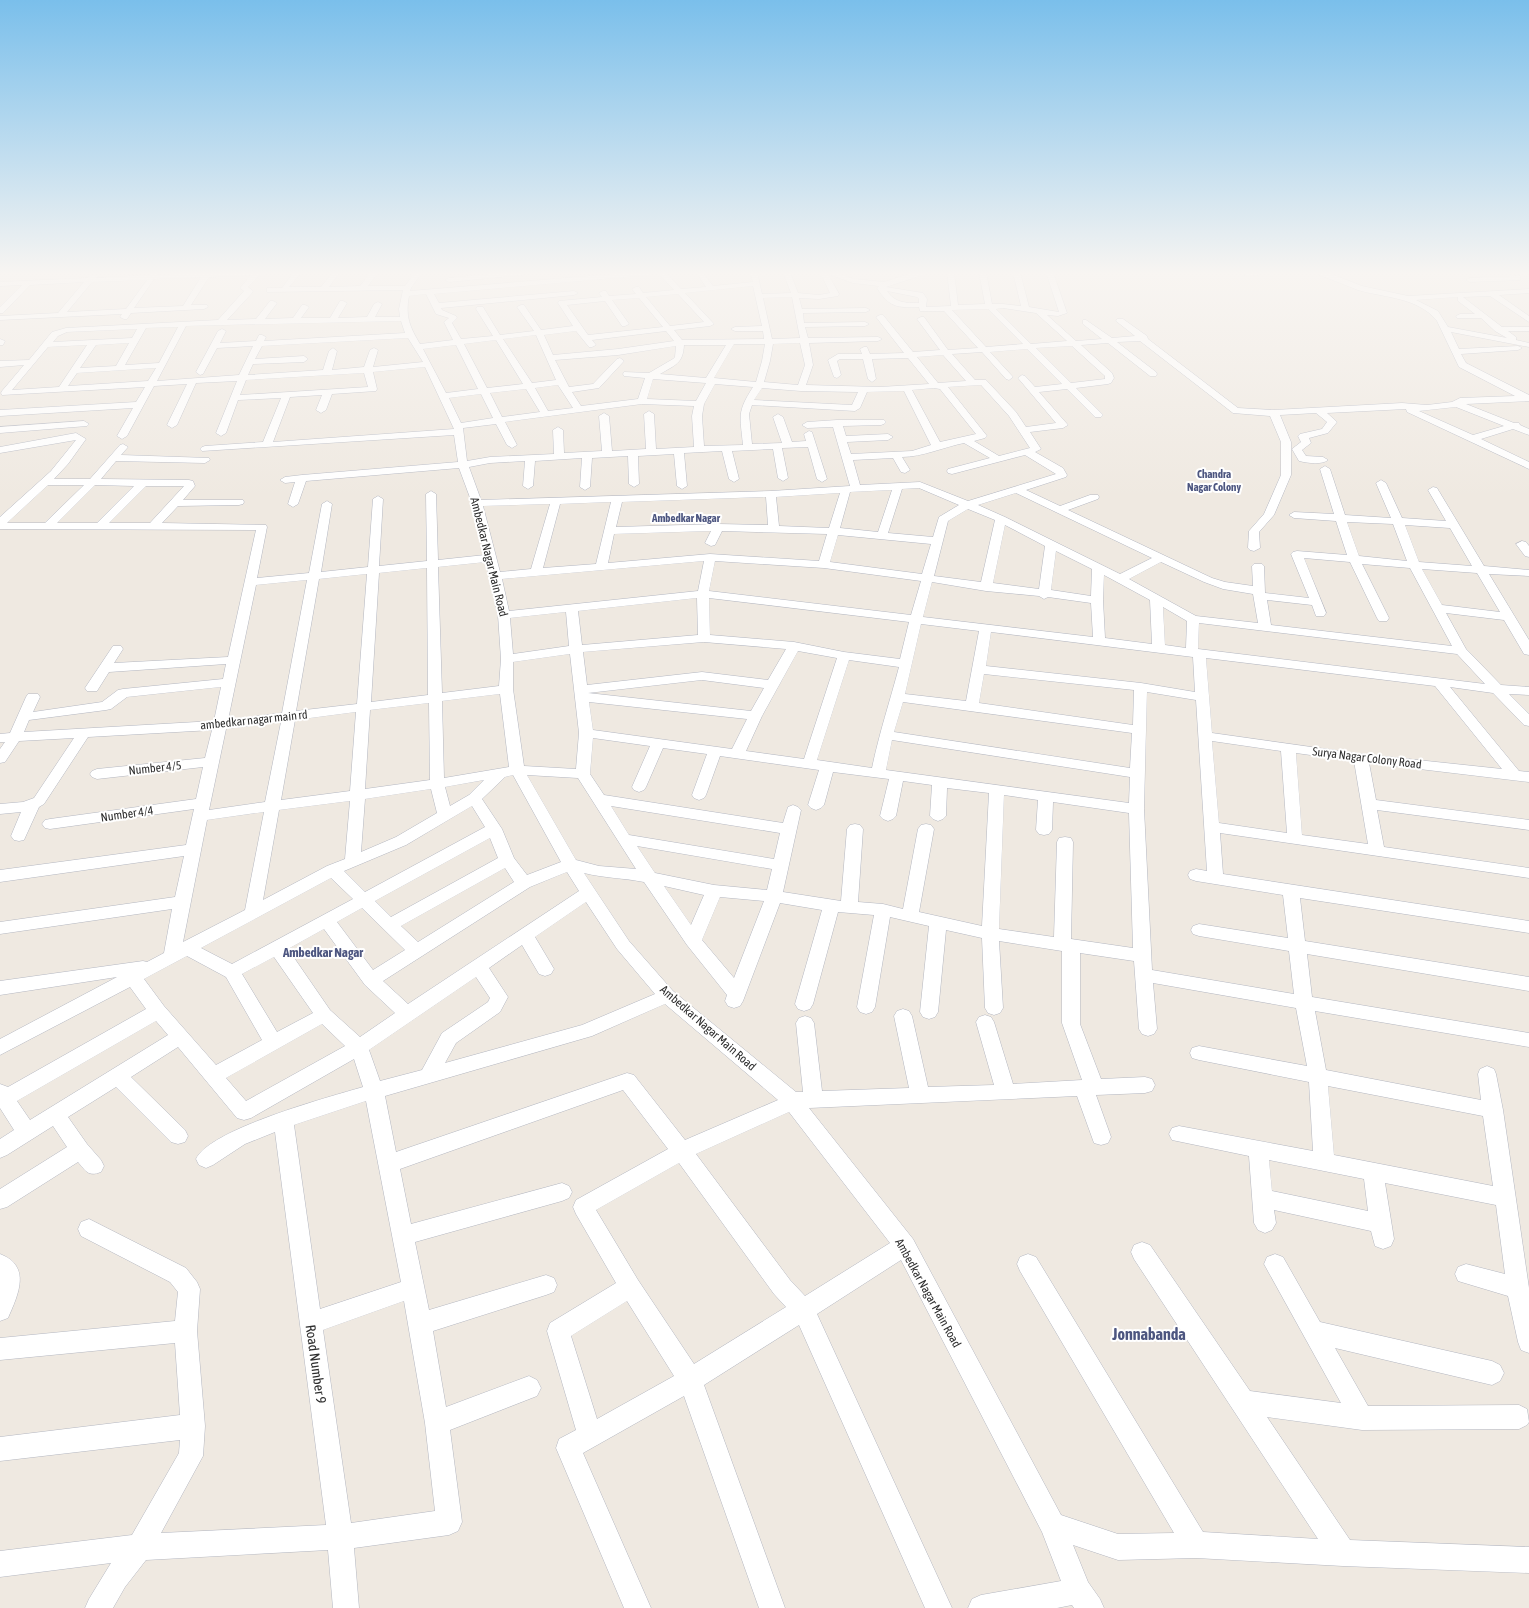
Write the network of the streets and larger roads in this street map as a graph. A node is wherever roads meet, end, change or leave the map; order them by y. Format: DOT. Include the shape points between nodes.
graph roads {
  1 [pos="43,347"];
  2 [pos="89,347"];
  3 [pos="130,347"];
  4 [pos="171,347"];
  5 [pos="213,347"];
  6 [pos="257,347"];
  7 [pos="418,347"];
  8 [pos="461,347"];
  9 [pos="471,347"];
  10 [pos="501,347"];
  11 [pos="546,347"];
  12 [pos="651,347"];
  13 [pos="680,347"];
  14 [pos="729,347"];
  15 [pos="768,347"];
  16 [pos="804,347"];
  17 [pos="904,347"];
  18 [pos="942,347"];
  19 [pos="981,347"];
  20 [pos="1016,347"];
  21 [pos="1029,347"];
  22 [pos="1078,347"];
  23 [pos="1118,347"];
  24 [pos="1155,347"];
  25 [pos="1455,347"];
  26 [pos="1517,347"];
  27 [pos="482,348"];
  28 [pos="644,348"];
  29 [pos="374,350"];
  30 [pos="983,350"];
  31 [pos="333,351"];
  32 [pos="1458,352"];
  33 [pos="865,353"];
  34 [pos="946,353"];
  35 [pos="910,355"];
  36 [pos="552,358"];
  37 [pos="304,359"];
  38 [pos="620,361"];
  39 [pos="32,362"];
  40 [pos="250,362"];
  41 [pos="606,362"];
  42 [pos="0,364"];
  43 [pos="428,364"];
  44 [pos="162,366"];
  45 [pos="119,368"];
  46 [pos="102,370"];
  47 [pos="368,370"];
  48 [pos="74,371"];
  49 [pos="200,372"];
  50 [pos="327,372"];
  51 [pos="628,374"];
  52 [pos="1153,374"];
  53 [pos="837,375"];
  54 [pos="650,376"];
  55 [pos="1009,377"];
  56 [pos="242,378"];
  57 [pos="686,378"];
  58 [pos="1022,378"];
  59 [pos="872,379"];
  60 [pos="193,381"];
  61 [pos="712,381"];
  62 [pos="973,383"];
  63 [pos="151,384"];
  64 [pos="759,385"];
  65 [pos="530,386"];
  66 [pos="564,386"];
  67 [pos="940,386"];
  68 [pos="1070,386"];
  69 [pos="89,388"];
  70 [pos="801,388"];
  71 [pos="907,389"];
  72 [pos="61,390"];
  73 [pos="864,390"];
  74 [pos="1033,390"];
  75 [pos="485,391"];
  76 [pos="328,392"];
  77 [pos="287,394"];
  78 [pos="2,396"];
  79 [pos="443,396"];
  80 [pos="675,396"];
  81 [pos="234,398"];
  82 [pos="1528,398"];
  83 [pos="642,401"];
  84 [pos="1468,401"];
  85 [pos="748,402"];
  86 [pos="700,404"];
  87 [pos="1457,404"];
  88 [pos="138,405"];
  89 [pos="1402,406"];
  90 [pos="94,407"];
  91 [pos="320,410"];
  92 [pos="579,410"];
  93 [pos="1319,411"];
  94 [pos="0,413"];
  95 [pos="560,413"];
  96 [pos="1274,413"];
  97 [pos="649,414"];
  98 [pos="546,415"];
  99 [pos="1098,415"];
  100 [pos="604,416"];
  101 [pos="778,417"];
  102 [pos="500,421"];
  103 [pos="881,422"];
  104 [pos="1529,422"];
  105 [pos="837,423"];
  106 [pos="84,424"];
  107 [pos="172,425"];
  108 [pos="1512,426"];
  109 [pos="458,428"];
  110 [pos="1451,428"];
  111 [pos="0,430"];
  112 [pos="1023,430"];
  113 [pos="1529,432"];
  114 [pos="220,433"];
  115 [pos="76,436"];
  116 [pos="122,436"];
  117 [pos="888,437"];
  118 [pos="1477,437"];
  119 [pos="842,439"];
  120 [pos="966,440"];
  121 [pos="267,444"];
  122 [pos="812,444"];
  123 [pos="512,445"];
  124 [pos="788,445"];
  125 [pos="777,446"];
  126 [pos="937,446"];
  127 [pos="748,447"];
  128 [pos="123,448"];
  129 [pos="726,448"];
  130 [pos="205,449"];
  131 [pos="0,450"];
  132 [pos="699,450"];
  133 [pos="679,451"];
  134 [pos="651,452"];
  135 [pos="1027,452"];
  136 [pos="633,453"];
  137 [pos="607,454"];
  138 [pos="587,455"];
  139 [pos="896,455"];
  140 [pos="559,456"];
  141 [pos="847,457"];
  142 [pos="1529,457"];
  143 [pos="113,458"];
  144 [pos="530,458"];
  145 [pos="205,460"];
  146 [pos="998,460"];
  147 [pos="463,465"];
  148 [pos="1529,466"];
  149 [pos="905,470"];
  150 [pos="952,471"];
  151 [pos="302,478"];
  152 [pos="783,478"];
  153 [pos="734,479"];
  154 [pos="822,479"];
  155 [pos="285,480"];
  156 [pos="44,482"];
  157 [pos="92,483"];
  158 [pos="143,483"];
  159 [pos="1381,483"];
  160 [pos="634,484"];
  161 [pos="528,486"];
  162 [pos="682,486"];
  163 [pos="585,487"];
  164 [pos="898,487"];
  165 [pos="851,489"];
  166 [pos="1015,489"];
  167 [pos="1434,490"];
  168 [pos="431,494"];
  169 [pos="771,494"];
  170 [pos="1094,497"];
  171 [pos="378,499"];
  172 [pos="617,499"];
  173 [pos="556,500"];
  174 [pos="239,502"];
  175 [pos="175,503"];
  176 [pos="477,503"];
  177 [pos="293,504"];
  178 [pos="327,504"];
  179 [pos="968,504"];
  180 [pos="1059,510"];
  181 [pos="1294,516"];
  182 [pos="1342,518"];
  183 [pos="1000,519"];
  184 [pos="1398,522"];
  185 [pos="0,523"];
  186 [pos="1454,525"];
  187 [pos="0,526"];
  188 [pos="25,526"];
  189 [pos="48,526"];
  190 [pos="100,526"];
  191 [pos="153,527"];
  192 [pos="718,527"];
  193 [pos="774,528"];
  194 [pos="609,530"];
  195 [pos="834,531"];
  196 [pos="0,532"];
  197 [pos="882,536"];
  198 [pos="937,541"];
  199 [pos="1293,542"];
  200 [pos="711,543"];
  201 [pos="1051,544"];
  202 [pos="1522,544"];
  203 [pos="1254,548"];
  204 [pos="1296,554"];
  205 [pos="1529,554"];
  206 [pos="710,557"];
  207 [pos="491,558"];
  208 [pos="1161,558"];
  209 [pos="1354,559"];
  210 [pos="434,564"];
  211 [pos="824,565"];
  212 [pos="1414,565"];
  213 [pos="601,566"];
  214 [pos="1258,566"];
  215 [pos="1098,568"];
  216 [pos="373,570"];
  217 [pos="1480,570"];
  218 [pos="536,571"];
  219 [pos="1529,573"];
  220 [pos="314,575"];
  221 [pos="494,576"];
  222 [pos="1120,579"];
  223 [pos="928,580"];
  224 [pos="251,582"];
  225 [pos="986,587"];
  226 [pos="703,594"];
  227 [pos="1259,594"];
  228 [pos="1044,595"];
  229 [pos="1156,599"];
  230 [pos="1097,600"];
  231 [pos="571,607"];
  232 [pos="1438,608"];
  233 [pos="504,615"];
  234 [pos="1383,618"];
  235 [pos="1193,619"];
  236 [pos="916,620"];
  237 [pos="1511,621"];
  238 [pos="1529,625"];
  239 [pos="986,628"];
  240 [pos="1264,628"];
  241 [pos="704,638"];
  242 [pos="1099,641"];
  243 [pos="794,646"];
  244 [pos="117,649"];
  245 [pos="576,649"];
  246 [pos="1159,649"];
  247 [pos="1460,651"];
  248 [pos="1529,651"];
  249 [pos="1196,654"];
  250 [pos="844,656"];
  251 [pos="234,660"];
  252 [pos="507,660"];
  253 [pos="906,664"];
  254 [pos="104,668"];
  255 [pos="978,669"];
  256 [pos="230,682"];
  257 [pos="1439,682"];
  258 [pos="773,685"];
  259 [pos="1141,687"];
  260 [pos="92,688"];
  261 [pos="506,689"];
  262 [pos="1497,689"];
  263 [pos="1529,691"];
  264 [pos="581,693"];
  265 [pos="33,697"];
  266 [pos="1203,697"];
  267 [pos="435,698"];
  268 [pos="898,698"];
  269 [pos="364,706"];
  270 [pos="972,706"];
  271 [pos="288,716"];
  272 [pos="755,716"];
  273 [pos="23,717"];
  274 [pos="1529,722"];
  275 [pos="221,725"];
  276 [pos="1140,730"];
  277 [pos="84,733"];
  278 [pos="586,733"];
  279 [pos="886,735"];
  280 [pos="1206,736"];
  281 [pos="15,737"];
  282 [pos="0,738"];
  283 [pos="658,743"];
  284 [pos="1288,748"];
  285 [pos="715,751"];
  286 [pos="737,754"];
  287 [pos="1361,758"];
  288 [pos="0,760"];
  289 [pos="213,762"];
  290 [pos="809,764"];
  291 [pos="827,766"];
  292 [pos="516,770"];
  293 [pos="500,773"];
  294 [pos="878,773"];
  295 [pos="1136,773"];
  296 [pos="97,774"];
  297 [pos="583,774"];
  298 [pos="1514,775"];
  299 [pos="897,776"];
  300 [pos="1529,777"];
  301 [pos="940,782"];
  302 [pos="436,784"];
  303 [pos="639,787"];
  304 [pos="997,789"];
  305 [pos="357,795"];
  306 [pos="699,795"];
  307 [pos="1046,796"];
  308 [pos="474,798"];
  309 [pos="598,799"];
  310 [pos="1369,804"];
  311 [pos="32,805"];
  312 [pos="816,805"];
  313 [pos="272,806"];
  314 [pos="0,808"];
  315 [pos="203,809"];
  316 [pos="1136,809"];
  317 [pos="793,810"];
  318 [pos="445,816"];
  319 [pos="888,816"];
  320 [pos="938,816"];
  321 [pos="50,824"];
  322 [pos="1529,825"];
  323 [pos="1211,827"];
  324 [pos="494,829"];
  325 [pos="855,829"];
  326 [pos="926,829"];
  327 [pos="789,830"];
  328 [pos="1044,830"];
  329 [pos="19,836"];
  330 [pos="1295,838"];
  331 [pos="624,839"];
  332 [pos="1065,842"];
  333 [pos="194,849"];
  334 [pos="1378,851"];
  335 [pos="507,860"];
  336 [pos="353,861"];
  337 [pos="570,864"];
  338 [pos="780,865"];
  339 [pos="333,870"];
  340 [pos="1529,873"];
  341 [pos="1196,874"];
  342 [pos="0,876"];
  343 [pos="649,877"];
  344 [pos="1215,877"];
  345 [pos="524,883"];
  346 [pos="714,891"];
  347 [pos="1291,891"];
  348 [pos="589,892"];
  349 [pos="774,896"];
  350 [pos="364,900"];
  351 [pos="182,902"];
  352 [pos="831,906"];
  353 [pos="849,906"];
  354 [pos="883,910"];
  355 [pos="253,912"];
  356 [pos="910,915"];
  357 [pos="327,921"];
  358 [pos="938,924"];
  359 [pos="390,925"];
  360 [pos="1529,927"];
  361 [pos="0,928"];
  362 [pos="1199,930"];
  363 [pos="990,934"];
  364 [pos="525,935"];
  365 [pos="693,941"];
  366 [pos="1066,945"];
  367 [pos="1298,946"];
  368 [pos="277,947"];
  369 [pos="179,952"];
  370 [pos="417,952"];
  371 [pos="1143,956"];
  372 [pos="154,965"];
  373 [pos="478,966"];
  374 [pos="545,969"];
  375 [pos="232,972"];
  376 [pos="1143,974"];
  377 [pos="132,977"];
  378 [pos="371,980"];
  379 [pos="1529,984"];
  380 [pos="0,988"];
  381 [pos="667,996"];
  382 [pos="1304,1002"];
  383 [pos="804,1004"];
  384 [pos="866,1007"];
  385 [pos="158,1011"];
  386 [pos="929,1012"];
  387 [pos="407,1014"];
  388 [pos="324,1015"];
  389 [pos="903,1016"];
  390 [pos="806,1023"];
  391 [pos="1148,1029"];
  392 [pos="180,1037"];
  393 [pos="1529,1040"];
  394 [pos="273,1042"];
  395 [pos="359,1047"];
  396 [pos="0,1048"];
  397 [pos="1199,1053"];
  398 [pos="1487,1074"];
  399 [pos="430,1075"];
  400 [pos="213,1076"];
  401 [pos="1318,1076"];
  402 [pos="118,1077"];
  403 [pos="1145,1085"];
  404 [pos="1089,1088"];
  405 [pos="374,1091"];
  406 [pos="1006,1092"];
  407 [pos="2,1095"];
  408 [pos="920,1096"];
  409 [pos="813,1100"];
  410 [pos="792,1101"];
  411 [pos="1493,1110"];
  412 [pos="56,1115"];
  413 [pos="283,1120"];
  414 [pos="27,1132"];
  415 [pos="1179,1134"];
  416 [pos="178,1136"];
  417 [pos="1101,1137"];
  418 [pos="0,1149"];
  419 [pos="1258,1149"];
  420 [pos="80,1150"];
  421 [pos="682,1151"];
  422 [pos="206,1159"];
  423 [pos="1324,1162"];
  424 [pos="388,1164"];
  425 [pos="94,1166"];
  426 [pos="1373,1172"];
  427 [pos="562,1192"];
  428 [pos="1262,1198"];
  429 [pos="1506,1198"];
  430 [pos="0,1200"];
  431 [pos="1265,1223"];
  432 [pos="89,1230"];
  433 [pos="402,1236"];
  434 [pos="905,1246"];
  435 [pos="1142,1252"];
  436 [pos="0,1264"];
  437 [pos="1028,1264"];
  438 [pos="1275,1264"];
  439 [pos="1466,1274"];
  440 [pos="546,1285"];
  441 [pos="412,1288"];
  442 [pos="630,1288"];
  443 [pos="1518,1288"];
  444 [pos="803,1309"];
  445 [pos="0,1310"];
  446 [pos="310,1323"];
  447 [pos="420,1324"];
  448 [pos="186,1331"];
  449 [pos="1314,1332"];
  450 [pos="1529,1342"];
  451 [pos="0,1349"];
  452 [pos="1492,1373"];
  453 [pos="690,1380"];
  454 [pos="529,1388"];
  455 [pos="1243,1402"];
  456 [pos="1519,1417"];
  457 [pos="1362,1418"];
  458 [pos="436,1423"];
  459 [pos="193,1426"];
  460 [pos="590,1436"];
  461 [pos="0,1449"];
  462 [pos="1052,1525"];
  463 [pos="340,1537"];
  464 [pos="1196,1545"];
  465 [pos="139,1547"];
  466 [pos="1343,1553"];
  467 [pos="1529,1560"];
  468 [pos="0,1564"];
  469 [pos="1085,1600"];
  470 [pos="98,1608"];
  471 [pos="346,1608"];
  472 [pos="638,1608"];
  473 [pos="772,1608"];
  474 [pos="939,1608"];
  475 [pos="981,1608"];
  1 -- 39 [label="street"];
  2 -- 48 [label="street"];
  3 -- 45 [label="street"];
  4 -- 44 [label="street"];
  5 -- 49 [label="street"];
  6 -- 40 [label="street"];
  7 -- 43 [label="street, Ambedkar Nagar Main Road"];
  8 -- 75 [label="street"];
  9 -- 27 [label="street"];
  10 -- 65 [label="street"];
  11 -- 36 [label="street"];
  12 -- 28 [label="street"];
  13 -- 54 [label="street" via="679,357 676,360"];
  14 -- 61 [label="street" via="710,378"];
  15 -- 64 [label="street"];
  16 -- 70 [label="street" via="808,368"];
  17 -- 35 [label="street"];
  18 -- 34 [label="street"];
  19 -- 30 [label="street"];
  20 -- 30 [label="street"];
  21 -- 68 [label="street"];
  22 -- 68 [label="street" via="1110,378 1108,381"];
  23 -- 52 [label="street"];
  24 -- 96 [label="street" via="1236,412"];
  25 -- 32 [label="street"];
  26 -- 32 [label="street"];
  28 -- 36 [label="street"];
  28 -- 38 [label="street"];
  29 -- 47 [label="street"];
  30 -- 34 [label="street"];
  30 -- 55 [label="street"];
  31 -- 50 [label="street"];
  32 -- 82 [label="street" via="1462,365"];
  33 -- 35 [label="street"];
  33 -- 53 [label="street" via="834,358 832,360"];
  33 -- 59 [label="street"];
  34 -- 35 [label="street"];
  34 -- 62 [label="street"];
  35 -- 67 [label="street"];
  36 -- 66 [label="street" via="559,367"];
  37 -- 40 [label="street"];
  38 -- 41 [label="street"];
  38 -- 66 [label="street" via="596,386"];
  39 -- 42 [label="street"];
  39 -- 78 [label="street"];
  40 -- 56 [label="street"];
  43 -- 47 [label="street"];
  43 -- 79 [label="street, Ambedkar Nagar Main Road"];
  44 -- 45 [label="street"];
  44 -- 63 [label="street"];
  45 -- 46 [label="street"];
  46 -- 48 [label="street"];
  46 -- 69 [label="street"];
  47 -- 50 [label="street"];
  47 -- 76 [label="street" via="373,389"];
  48 -- 72 [label="street"];
  50 -- 56 [label="street"];
  51 -- 54 [label="street"];
  54 -- 57 [label="street"];
  54 -- 83 [label="street"];
  56 -- 60 [label="street"];
  56 -- 81 [label="street"];
  57 -- 61 [label="street"];
  57 -- 80 [label="street"];
  58 -- 74 [label="street"];
  60 -- 63 [label="street"];
  60 -- 107 [label="street"];
  61 -- 64 [label="street"];
  61 -- 86 [label="street"];
  62 -- 67 [label="street"];
  62 -- 112 [label="street" via="983,382 1013,414"];
  63 -- 69 [label="street"];
  63 -- 88 [label="street"];
  64 -- 70 [label="street"];
  64 -- 85 [label="street"];
  65 -- 66 [label="street"];
  65 -- 75 [label="street"];
  65 -- 98 [label="street"];
  66 -- 92 [label="street"];
  67 -- 71 [label="street"];
  67 -- 120 [label="street" via="982,436"];
  68 -- 74 [label="street"];
  68 -- 99 [label="street"];
  69 -- 72 [label="street"];
  70 -- 73 [label="street"];
  71 -- 73 [label="street"];
  71 -- 126 [label="street"];
  72 -- 78 [label="street"];
  73 -- 85 [label="street" via="855,408"];
  74 -- 112 [label="street" via="1063,425"];
  75 -- 79 [label="street"];
  75 -- 102 [label="street"];
  76 -- 77 [label="street"];
  76 -- 91 [label="street"];
  77 -- 81 [label="street"];
  77 -- 121 [label="street"];
  79 -- 109 [label="street, Ambedkar Nagar Main Road"];
  80 -- 83 [label="street"];
  80 -- 86 [label="street"];
  81 -- 114 [label="street"];
  82 -- 84 [label="street"];
  83 -- 92 [label="street"];
  84 -- 87 [label="street"];
  84 -- 89 [label="street" via="1412,402"];
  85 -- 127 [label="street" via="744,417"];
  86 -- 132 [label="street" via="697,416"];
  87 -- 89 [label="street" via="1413,408"];
  87 -- 108 [label="street"];
  88 -- 90 [label="street"];
  88 -- 116 [label="street"];
  89 -- 93 [label="street"];
  89 -- 110 [label="street"];
  90 -- 94 [label="street"];
  90 -- 106 [label="street"];
  92 -- 95 [label="street"];
  93 -- 96 [label="street"];
  93 -- 182 [label="street" via="1332,422 1325,431 1303,436 1306,443 1297,449 1303,459 1324,465"];
  95 -- 98 [label="street"];
  95 -- 140 [label="street"];
  96 -- 203 [label="street" via="1286,442 1286,474 1269,515 1254,531"];
  97 -- 134 [label="street"];
  98 -- 102 [label="street" via="531,420"];
  100 -- 137 [label="street"];
  101 -- 124 [label="street"];
  102 -- 109 [label="street"];
  102 -- 123 [label="street"];
  103 -- 105 [label="street"];
  104 -- 108 [label="street"];
  105 -- 119 [label="street"];
  105 -- 122 [label="street" via="806,420"];
  106 -- 111 [label="street"];
  106 -- 115 [label="street"];
  108 -- 113 [label="street"];
  108 -- 118 [label="street"];
  109 -- 121 [label="street"];
  109 -- 147 [label="street, Ambedkar Nagar Main Road"];
  110 -- 118 [label="street"];
  110 -- 148 [label="street"];
  112 -- 135 [label="street" via="1036,449"];
  115 -- 131 [label="street"];
  115 -- 156 [label="street" via="81,440 74,452"];
  117 -- 119 [label="street"];
  118 -- 142 [label="street"];
  119 -- 141 [label="street"];
  120 -- 126 [label="street"];
  120 -- 146 [label="street"];
  121 -- 130 [label="street"];
  122 -- 124 [label="street"];
  122 -- 154 [label="street"];
  124 -- 125 [label="street"];
  125 -- 127 [label="street"];
  125 -- 152 [label="street"];
  126 -- 139 [label="street" via="913,454"];
  127 -- 129 [label="street"];
  128 -- 143 [label="street"];
  129 -- 132 [label="street"];
  129 -- 153 [label="street"];
  132 -- 133 [label="street"];
  133 -- 134 [label="street"];
  133 -- 162 [label="street"];
  134 -- 136 [label="street"];
  135 -- 146 [label="street"];
  135 -- 166 [label="street" via="1060,470 1062,474"];
  136 -- 137 [label="street"];
  136 -- 160 [label="street"];
  137 -- 138 [label="street"];
  138 -- 140 [label="street"];
  138 -- 163 [label="street"];
  139 -- 141 [label="street"];
  139 -- 149 [label="street"];
  140 -- 144 [label="street"];
  141 -- 165 [label="street"];
  143 -- 145 [label="street"];
  143 -- 157 [label="street"];
  144 -- 147 [label="street" via="490,460"];
  144 -- 161 [label="street"];
  146 -- 150 [label="street"];
  147 -- 151 [label="street"];
  147 -- 176 [label="street, Ambedkar Nagar Main Road"];
  151 -- 155 [label="street"];
  151 -- 177 [label="street"];
  156 -- 157 [label="street"];
  156 -- 185 [label="street"];
  157 -- 158 [label="street"];
  157 -- 189 [label="street"];
  158 -- 175 [label="street" via="189,483 190,486"];
  158 -- 190 [label="street"];
  159 -- 184 [label="street"];
  164 -- 165 [label="street"];
  164 -- 179 [label="street" via="920,485"];
  164 -- 197 [label="street"];
  165 -- 169 [label="street"];
  165 -- 195 [label="street"];
  166 -- 179 [label="street"];
  166 -- 180 [label="street"];
  167 -- 186 [label="street"];
  168 -- 210 [label="street"];
  169 -- 172 [label="street"];
  169 -- 193 [label="street"];
  170 -- 180 [label="street"];
  171 -- 216 [label="street"];
  172 -- 173 [label="street"];
  172 -- 194 [label="street"];
  173 -- 176 [label="street"];
  173 -- 218 [label="street"];
  174 -- 175 [label="street"];
  175 -- 191 [label="street"];
  176 -- 207 [label="street, Ambedkar Nagar Main Road"];
  178 -- 220 [label="street"];
  179 -- 183 [label="street"];
  179 -- 198 [label="street" via="943,519"];
  180 -- 208 [label="street"];
  181 -- 182 [label="street"];
  182 -- 184 [label="street"];
  182 -- 209 [label="street"];
  183 -- 201 [label="street"];
  183 -- 225 [label="street"];
  184 -- 186 [label="street"];
  184 -- 212 [label="street"];
  186 -- 217 [label="street"];
  187 -- 188 [label="street"];
  188 -- 189 [label="street"];
  188 -- 196 [label="street"];
  189 -- 190 [label="street"];
  190 -- 191 [label="street"];
  191 -- 224 [label="street" via="262,527"];
  192 -- 193 [label="street"];
  192 -- 194 [label="street"];
  192 -- 200 [label="street"];
  193 -- 195 [label="street"];
  194 -- 213 [label="street"];
  195 -- 197 [label="street"];
  195 -- 211 [label="street"];
  197 -- 198 [label="street"];
  198 -- 223 [label="street"];
  199 -- 204 [label="street"];
  201 -- 215 [label="street"];
  201 -- 228 [label="street"];
  202 -- 205 [label="street"];
  204 -- 209 [label="street"];
  204 -- 227 [label="street" via="1318,607"];
  206 -- 211 [label="street"];
  206 -- 213 [label="street"];
  206 -- 226 [label="street"];
  207 -- 210 [label="street"];
  207 -- 221 [label="street, Ambedkar Nagar Main Road"];
  208 -- 222 [label="street"];
  208 -- 227 [label="street" via="1215,582"];
  209 -- 212 [label="street"];
  209 -- 234 [label="street"];
  210 -- 216 [label="street"];
  210 -- 267 [label="street"];
  211 -- 223 [label="street"];
  212 -- 217 [label="street"];
  212 -- 232 [label="street"];
  213 -- 218 [label="street"];
  214 -- 227 [label="street"];
  215 -- 222 [label="street"];
  215 -- 230 [label="street"];
  216 -- 220 [label="street"];
  216 -- 269 [label="street"];
  217 -- 219 [label="street"];
  217 -- 237 [label="street"];
  218 -- 221 [label="street"];
  220 -- 224 [label="street"];
  220 -- 271 [label="street"];
  221 -- 233 [label="street, Ambedkar Nagar Main Road"];
  222 -- 229 [label="street"];
  223 -- 225 [label="street"];
  223 -- 236 [label="street"];
  224 -- 251 [label="street"];
  225 -- 228 [label="street"];
  226 -- 231 [label="street"];
  226 -- 236 [label="street"];
  226 -- 241 [label="street"];
  227 -- 240 [label="street"];
  228 -- 230 [label="street"];
  229 -- 235 [label="street"];
  229 -- 246 [label="street"];
  230 -- 242 [label="street"];
  231 -- 233 [label="street"];
  231 -- 245 [label="street"];
  232 -- 237 [label="street"];
  232 -- 247 [label="street"];
  233 -- 252 [label="street, Ambedkar Nagar Main Road"];
  235 -- 240 [label="street"];
  235 -- 249 [label="street"];
  236 -- 239 [label="street"];
  236 -- 253 [label="street"];
  237 -- 238 [label="street"];
  237 -- 248 [label="street"];
  239 -- 242 [label="street"];
  239 -- 255 [label="street"];
  240 -- 247 [label="street"];
  241 -- 243 [label="street"];
  241 -- 245 [label="street"];
  242 -- 246 [label="street"];
  243 -- 250 [label="street"];
  243 -- 258 [label="street"];
  244 -- 254 [label="street"];
  245 -- 252 [label="street"];
  245 -- 264 [label="street"];
  246 -- 249 [label="street"];
  247 -- 262 [label="street"];
  249 -- 257 [label="street"];
  249 -- 266 [label="street"];
  250 -- 253 [label="street"];
  250 -- 290 [label="street"];
  251 -- 254 [label="street"];
  251 -- 256 [label="street"];
  252 -- 261 [label="street, Ambedkar Nagar Main Road"];
  253 -- 268 [label="street"];
  254 -- 260 [label="street"];
  255 -- 259 [label="street"];
  255 -- 270 [label="street"];
  256 -- 273 [label="street" via="122,693 106,706"];
  256 -- 275 [label="street"];
  257 -- 262 [label="street"];
  257 -- 298 [label="street"];
  258 -- 264 [label="street" via="702,676"];
  258 -- 272 [label="street"];
  259 -- 266 [label="street"];
  259 -- 276 [label="street"];
  261 -- 267 [label="street, ambedkar nagar main rd"];
  261 -- 292 [label="street, Ambedkar Nagar Main Road"];
  262 -- 263 [label="street"];
  262 -- 274 [label="street"];
  264 -- 272 [label="street"];
  264 -- 278 [label="street"];
  265 -- 273 [label="street"];
  266 -- 280 [label="street"];
  267 -- 269 [label="street, ambedkar nagar main rd"];
  267 -- 302 [label="street"];
  268 -- 270 [label="street"];
  268 -- 279 [label="street"];
  269 -- 271 [label="street, ambedkar nagar main rd"];
  269 -- 305 [label="street"];
  270 -- 276 [label="street"];
  271 -- 275 [label="street, ambedkar nagar main rd"];
  271 -- 313 [label="street"];
  272 -- 286 [label="street"];
  273 -- 281 [label="street"];
  275 -- 277 [label="street, ambedkar nagar main rd"];
  275 -- 289 [label="street"];
  276 -- 295 [label="street"];
  277 -- 281 [label="street, ambedkar nagar main rd"];
  277 -- 311 [label="street" via="42,797"];
  278 -- 283 [label="street"];
  278 -- 297 [label="street"];
  279 -- 294 [label="street"];
  279 -- 295 [label="street"];
  280 -- 284 [label="street, Surya Nagar Colony Road"];
  280 -- 323 [label="street"];
  281 -- 282 [label="street, ambedkar nagar main rd"];
  281 -- 288 [label="street"];
  283 -- 285 [label="street"];
  283 -- 303 [label="street"];
  284 -- 287 [label="street, Surya Nagar Colony Road"];
  284 -- 330 [label="street"];
  285 -- 286 [label="street"];
  285 -- 306 [label="street"];
  286 -- 290 [label="street"];
  287 -- 298 [label="street, Surya Nagar Colony Road"];
  287 -- 310 [label="street"];
  289 -- 296 [label="street, Number 4/5"];
  289 -- 315 [label="street"];
  290 -- 291 [label="street"];
  291 -- 294 [label="street"];
  291 -- 312 [label="street"];
  292 -- 293 [label="street, Number 4/4"];
  292 -- 297 [label="street, Number 4/4"];
  292 -- 337 [label="street, Ambedkar Nagar Main Road"];
  293 -- 302 [label="street, Number 4/4"];
  293 -- 308 [label="street"];
  294 -- 299 [label="street"];
  295 -- 316 [label="street"];
  297 -- 309 [label="street"];
  298 -- 300 [label="street, Surya Nagar Colony Road"];
  299 -- 301 [label="street"];
  299 -- 319 [label="street"];
  301 -- 304 [label="street"];
  301 -- 320 [label="street"];
  302 -- 305 [label="street, Number 4/4"];
  302 -- 318 [label="street"];
  304 -- 307 [label="street"];
  304 -- 363 [label="street"];
  305 -- 313 [label="street, Number 4/4"];
  305 -- 336 [label="street"];
  307 -- 316 [label="street"];
  307 -- 328 [label="street"];
  308 -- 318 [label="street"];
  308 -- 324 [label="street"];
  309 -- 327 [label="street"];
  309 -- 331 [label="street"];
  310 -- 322 [label="street"];
  310 -- 334 [label="street"];
  311 -- 314 [label="street"];
  311 -- 329 [label="street"];
  313 -- 315 [label="street, Number 4/4"];
  313 -- 355 [label="street"];
  315 -- 321 [label="street, Number 4/4"];
  315 -- 333 [label="street"];
  316 -- 371 [label="street"];
  317 -- 327 [label="street"];
  318 -- 336 [label="street" via="401,841"];
  323 -- 330 [label="street"];
  323 -- 344 [label="street"];
  324 -- 335 [label="street"];
  324 -- 350 [label="street"];
  325 -- 353 [label="street"];
  326 -- 356 [label="street"];
  327 -- 338 [label="street"];
  330 -- 334 [label="street"];
  331 -- 338 [label="street"];
  331 -- 343 [label="street"];
  332 -- 366 [label="street"];
  333 -- 342 [label="street"];
  333 -- 351 [label="street"];
  334 -- 340 [label="street"];
  335 -- 345 [label="street"];
  335 -- 359 [label="street"];
  336 -- 339 [label="street"];
  337 -- 343 [label="street" via="599,871"];
  337 -- 345 [label="street"];
  337 -- 348 [label="street, Ambedkar Nagar Main Road"];
  338 -- 349 [label="street"];
  339 -- 350 [label="street"];
  339 -- 355 [label="street"];
  341 -- 344 [label="street"];
  343 -- 346 [label="street"];
  343 -- 365 [label="street"];
  344 -- 347 [label="street"];
  345 -- 370 [label="street"];
  346 -- 349 [label="street"];
  346 -- 365 [label="street"];
  347 -- 360 [label="street"];
  347 -- 367 [label="street"];
  348 -- 364 [label="street"];
  348 -- 381 [label="street, Ambedkar Nagar Main Road" via="623,945"];
  349 -- 352 [label="street"];
  349 -- 365 [label="street" via="735,997"];
  350 -- 357 [label="street"];
  350 -- 359 [label="street"];
  351 -- 361 [label="street"];
  351 -- 369 [label="street"];
  352 -- 353 [label="street"];
  352 -- 383 [label="street"];
  353 -- 354 [label="street"];
  354 -- 356 [label="street"];
  354 -- 384 [label="street"];
  355 -- 369 [label="street"];
  356 -- 358 [label="street"];
  357 -- 368 [label="street"];
  357 -- 378 [label="street"];
  358 -- 363 [label="street"];
  358 -- 386 [label="street"];
  359 -- 370 [label="street"];
  362 -- 367 [label="street"];
  363 -- 366 [label="street"];
  363 -- 406 [label="street" via="989,1015"];
  364 -- 373 [label="street"];
  364 -- 374 [label="street"];
  366 -- 371 [label="street"];
  366 -- 404 [label="street" via="1072,1026"];
  367 -- 379 [label="street"];
  367 -- 382 [label="street"];
  368 -- 375 [label="street"];
  368 -- 388 [label="street"];
  369 -- 372 [label="street"];
  369 -- 375 [label="street"];
  370 -- 378 [label="street"];
  371 -- 376 [label="street"];
  372 -- 377 [label="street"];
  372 -- 380 [label="street"];
  373 -- 387 [label="street"];
  373 -- 399 [label="street" via="499,997 498,1001 494,1007 449,1038"];
  375 -- 394 [label="street"];
  376 -- 382 [label="street"];
  376 -- 391 [label="street"];
  377 -- 385 [label="street"];
  377 -- 396 [label="street"];
  378 -- 387 [label="street"];
  381 -- 399 [label="street" via="586,1031"];
  381 -- 410 [label="street, Ambedkar Nagar Main Road"];
  382 -- 393 [label="street"];
  382 -- 401 [label="street"];
  385 -- 392 [label="street"];
  385 -- 407 [label="street"];
  387 -- 395 [label="street"];
  388 -- 394 [label="street"];
  388 -- 395 [label="street"];
  389 -- 408 [label="street"];
  390 -- 409 [label="street"];
  392 -- 400 [label="street"];
  392 -- 402 [label="street"];
  394 -- 400 [label="street"];
  395 -- 400 [label="street" via="244,1112"];
  395 -- 405 [label="street"];
  397 -- 401 [label="street"];
  398 -- 411 [label="street"];
  399 -- 405 [label="street"];
  401 -- 411 [label="street"];
  401 -- 423 [label="street"];
  402 -- 412 [label="street"];
  402 -- 416 [label="street"];
  403 -- 404 [label="street"];
  404 -- 406 [label="street"];
  404 -- 417 [label="street"];
  405 -- 413 [label="street"];
  405 -- 424 [label="street"];
  406 -- 408 [label="street"];
  407 -- 414 [label="street"];
  408 -- 409 [label="street"];
  409 -- 410 [label="street"];
  410 -- 421 [label="street"];
  410 -- 434 [label="street, Ambedkar Nagar Main Road"];
  411 -- 429 [label="street"];
  412 -- 414 [label="street"];
  412 -- 420 [label="street"];
  413 -- 422 [label="street" via="238,1138"];
  413 -- 446 [label="street, Road Number 9"];
  414 -- 418 [label="street"];
  415 -- 419 [label="street"];
  419 -- 423 [label="street"];
  419 -- 428 [label="street"];
  420 -- 425 [label="street"];
  420 -- 430 [label="street"];
  421 -- 424 [label="street" via="627,1081"];
  421 -- 442 [label="street" via="583,1207"];
  421 -- 444 [label="street" via="782,1287"];
  423 -- 426 [label="street"];
  424 -- 433 [label="street"];
  426 -- 428 [label="street" via="1382,1231"];
  426 -- 429 [label="street"];
  427 -- 433 [label="street"];
  428 -- 431 [label="street"];
  429 -- 443 [label="street"];
  432 -- 448 [label="street" via="178,1275 189,1289"];
  433 -- 441 [label="street"];
  434 -- 444 [label="street"];
  434 -- 462 [label="street, Ambedkar Nagar Main Road"];
  435 -- 455 [label="street"];
  436 -- 445 [label="street" via="9,1274 10,1281"];
  437 -- 464 [label="street"];
  438 -- 449 [label="street"];
  439 -- 443 [label="street"];
  440 -- 447 [label="street"];
  441 -- 446 [label="street"];
  441 -- 447 [label="street"];
  442 -- 453 [label="street"];
  442 -- 460 [label="street" via="558,1331"];
  443 -- 450 [label="street"];
  444 -- 453 [label="street"];
  444 -- 474 [label="street"];
  446 -- 463 [label="street, Road Number 9"];
  447 -- 458 [label="street"];
  448 -- 451 [label="street"];
  448 -- 459 [label="street"];
  449 -- 452 [label="street"];
  449 -- 457 [label="street"];
  453 -- 460 [label="street"];
  453 -- 473 [label="street"];
  454 -- 458 [label="street"];
  455 -- 457 [label="street"];
  455 -- 466 [label="street"];
  456 -- 457 [label="street"];
  458 -- 463 [label="street" via="448,1522"];
  459 -- 461 [label="street"];
  459 -- 465 [label="street" via="191,1456"];
  460 -- 472 [label="street" via="568,1448"];
  462 -- 464 [label="street" via="1118,1546"];
  462 -- 469 [label="street, Ambedkar Nagar Main Road"];
  463 -- 465 [label="street"];
  463 -- 471 [label="street, Road Number 9"];
  464 -- 466 [label="street"];
  465 -- 468 [label="street"];
  465 -- 470 [label="street"];
  466 -- 467 [label="street"];
  469 -- 475 [label="street"];
}
